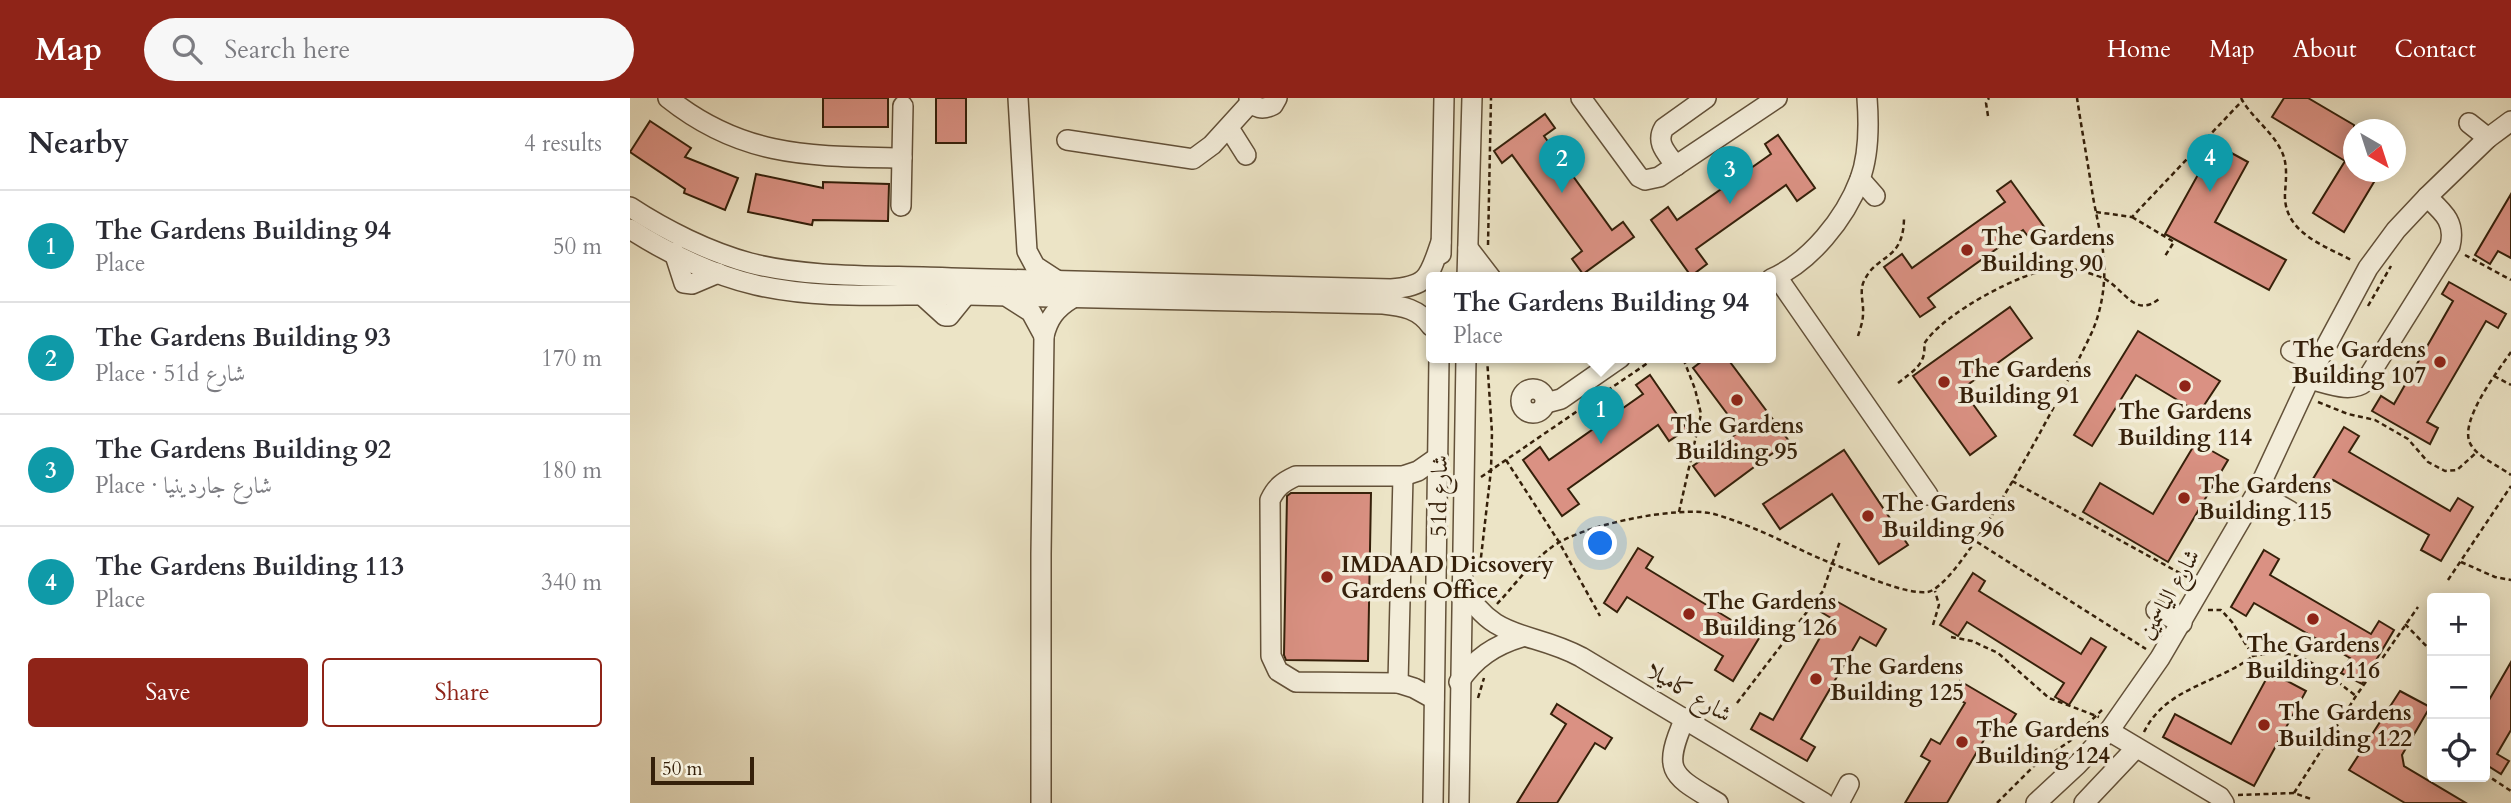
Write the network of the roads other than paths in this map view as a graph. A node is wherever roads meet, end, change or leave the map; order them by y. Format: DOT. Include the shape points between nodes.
graph roads {
  1 [pos="667,98"];
  2 [pos="1018,98"];
  3 [pos="1277,98"];
  4 [pos="1444,98"];
  5 [pos="1472,98"];
  6 [pos="1581,98"];
  7 [pos="1706,98"];
  8 [pos="1777,98"];
  9 [pos="1867,98"];
  10 [pos="1250,100"];
  11 [pos="903,106"];
  12 [pos="2511,121"];
  13 [pos="2469,123"];
  14 [pos="1229,128"];
  15 [pos="2488,138"];
  16 [pos="1067,140"];
  17 [pos="1246,155"];
  18 [pos="902,158"];
  19 [pos="1676,166"];
  20 [pos="1860,179"];
  21 [pos="1875,196"];
  22 [pos="2427,197"];
  23 [pos="901,206"];
  24 [pos="630,207"];
  25 [pos="630,229"];
  26 [pos="1026,242"];
  27 [pos="1441,242"];
  28 [pos="1468,248"];
  29 [pos="1429,272"];
  30 [pos="1441,272"];
  31 [pos="1467,272"];
  32 [pos="1486,272"];
  33 [pos="1776,276"];
  34 [pos="1426,277"];
  35 [pos="989,279"];
  36 [pos="1058,281"];
  37 [pos="1776,281"];
  38 [pos="1009,298"];
  39 [pos="1071,299"];
  40 [pos="1426,321"];
  41 [pos="1044,337"];
  42 [pos="2291,351"];
  43 [pos="1439,363"];
  44 [pos="1465,363"];
  45 [pos="1613,363"];
  46 [pos="2309,379"];
  47 [pos="1546,403"];
  48 [pos="1438,457"];
  49 [pos="1403,476"];
  50 [pos="2257,492"];
  51 [pos="1928,495"];
  52 [pos="2290,511"];
  53 [pos="1462,585"];
  54 [pos="2156,610"];
  55 [pos="2182,623"];
  56 [pos="1522,637"];
  57 [pos="1459,682"];
  58 [pos="1398,683"];
  59 [pos="1434,699"];
  60 [pos="1685,718"];
  61 [pos="2107,724"];
  62 [pos="2136,748"];
  63 [pos="1849,784"];
  64 [pos="2222,800"];
  65 [pos="1041,803"];
  66 [pos="1433,803"];
  67 [pos="1459,803"];
  68 [pos="1718,803"];
  69 [pos="1824,803"];
  70 [pos="1839,803"];
  71 [pos="2036,803"];
  72 [pos="2084,803"];
  1 -- 18 [label="street" via="713,128 775,151"];
  2 -- 26 [label="street"];
  3 -- 10 [label="street" via="1273,105 1261,109"];
  4 -- 27 [label="street"];
  5 -- 28 [label="street"];
  6 -- 19 [label="street" via="1639,177 1659,177"];
  7 -- 19 [label="street" via="1660,134 1662,146"];
  8 -- 19 [label="street"];
  9 -- 20 [label="street" via="1869,122"];
  10 -- 14 [label="street"];
  11 -- 18 [label="street"];
  12 -- 15 [label="street, شارع الياسمين"];
  13 -- 15 [label="street"];
  14 -- 16 [label="street" via="1193,159"];
  14 -- 17 [label="street"];
  15 -- 22 [label="street, شارع الياسمين"];
  18 -- 23 [label="street"];
  20 -- 21 [label="street"];
  20 -- 33 [label="street" via="1832,229"];
  22 -- 46 [label="street, شارع الياسمين" via="2368,268"];
  22 -- 46 [label="street" via="2452,225 2450,246 2365,382 2350,388"];
  24 -- 35 [label="street" via="724,254 777,269"];
  25 -- 38 [label="street" via="718,273 783,290"];
  26 -- 35 [label="street" via="1014,264"];
  26 -- 36 [label="street" via="1035,266"];
  27 -- 29 [label="street"];
  27 -- 30 [label="street"];
  28 -- 31 [label="street"];
  28 -- 32 [label="street"];
  34 -- 36 [label="street" via="1410,287"];
  35 -- 36 [label="street"];
  37 -- 51 [label="street"];
  38 -- 39 [label="street"];
  38 -- 41 [label="street" via="1031,312"];
  39 -- 40 [label="street" via="1383,304 1404,306"];
  39 -- 41 [label="street" via="1051,318"];
  41 -- 65 [label="street"];
  42 -- 46 [label="street"];
  43 -- 48 [label="street, 51d شارع"];
  44 -- 53 [label="street, 51d شارع"];
  45 -- 47 [label="street" via="1561,399"];
  46 -- 50 [label="street, شارع الياسمين"];
  48 -- 49 [label="street"];
  48 -- 59 [label="street, 51d شارع"];
  49 -- 58 [label="street"];
  49 -- 58 [label="street" via="1296,476 1275,489 1270,500 1271,656 1278,671 1296,682"];
  50 -- 52 [label="street"];
  50 -- 55 [label="street, شارع الياسمين"];
  53 -- 56 [label="street, شارع كاميلا" via="1484,616"];
  53 -- 57 [label="street, 51d شارع"];
  54 -- 55 [label="street"];
  55 -- 61 [label="street, شارع الياسمين" via="2161,658"];
  56 -- 57 [label="street" via="1482,655"];
  56 -- 60 [label="street, شارع كاميلا" via="1566,649"];
  57 -- 67 [label="street, 51d شارع"];
  58 -- 59 [label="street"];
  59 -- 66 [label="street, 51d شارع"];
  60 -- 68 [label="street" via="1672,754 1675,772"];
  60 -- 69 [label="street, شارع كاميلا"];
  61 -- 62 [label="street"];
  61 -- 71 [label="street, شارع الياسمين" via="2077,765"];
  62 -- 64 [label="street"];
  62 -- 72 [label="street"];
  63 -- 70 [label="street"];
}
